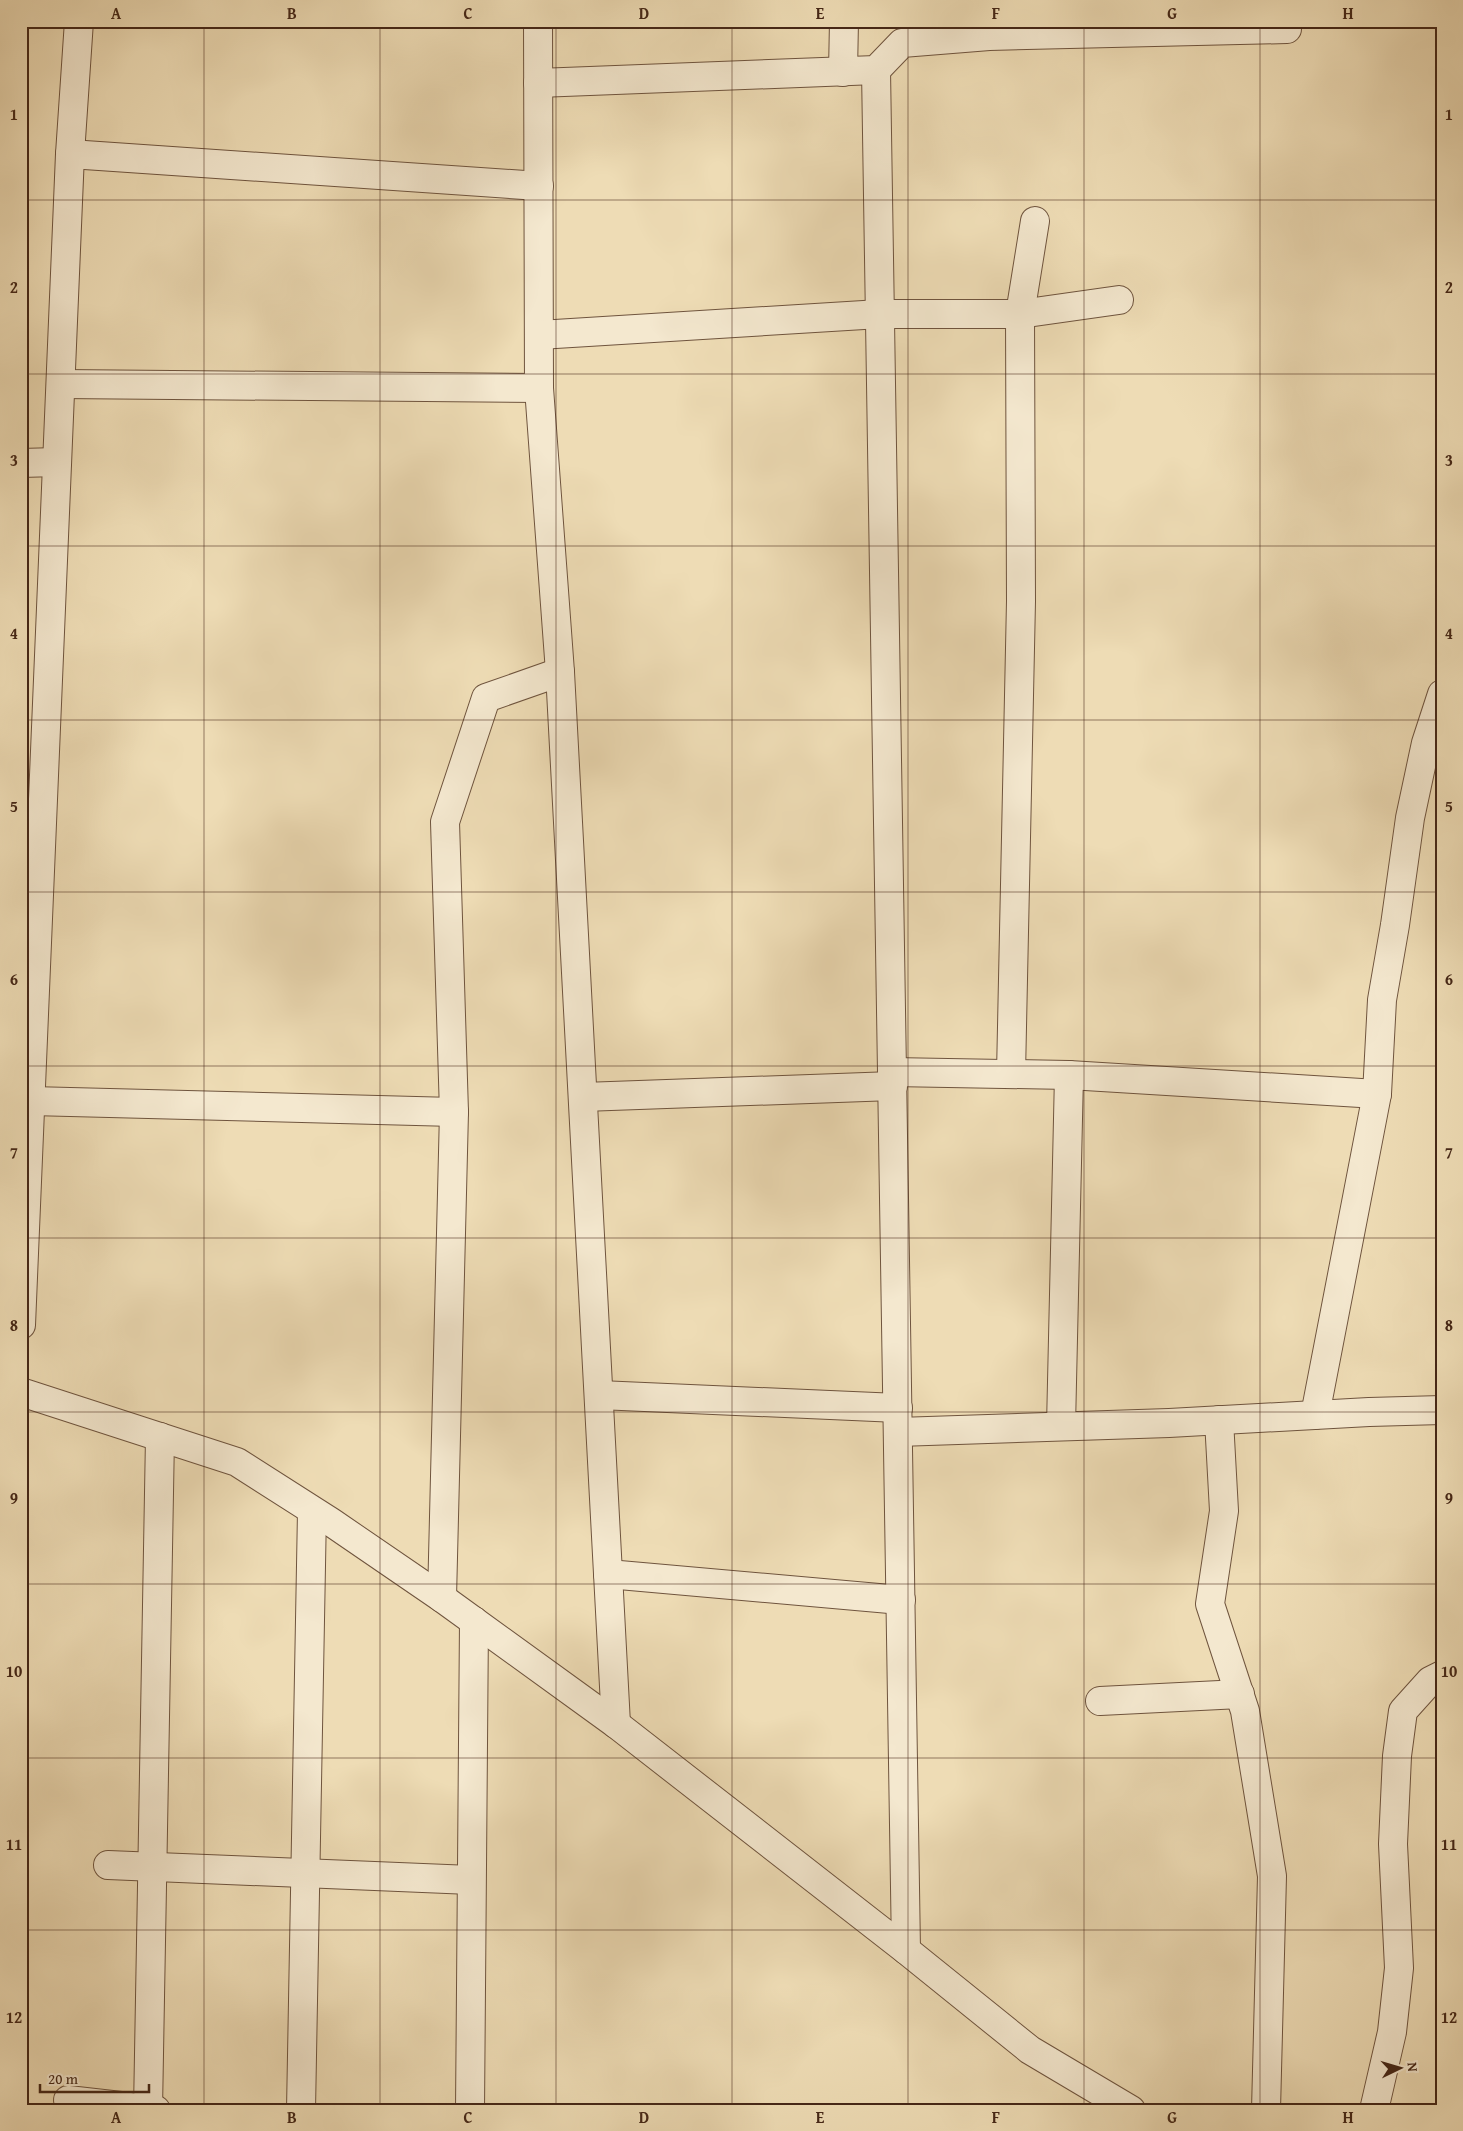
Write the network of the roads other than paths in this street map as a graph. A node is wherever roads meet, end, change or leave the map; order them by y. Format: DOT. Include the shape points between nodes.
graph roads {
  1 [pos="79,21"];
  2 [pos="538,21"];
  3 [pos="844,21"];
  4 [pos="1168,27"];
  5 [pos="989,29"];
  6 [pos="1287,29"];
  7 [pos="876,70"];
  8 [pos="843,72"];
  9 [pos="538,83"];
  10 [pos="70,154"];
  11 [pos="539,186"];
  12 [pos="1034,221"];
  13 [pos="1119,300"];
  14 [pos="880,314"];
  15 [pos="1020,314"];
  16 [pos="539,335"];
  17 [pos="61,384"];
  18 [pos="539,388"];
  19 [pos="57,462"];
  20 [pos="21,463"];
  21 [pos="560,672"];
  22 [pos="1442,694"];
  23 [pos="1011,1074"];
  24 [pos="1069,1075"];
  25 [pos="892,1079"];
  26 [pos="1376,1094"];
  27 [pos="583,1097"];
  28 [pos="31,1101"];
  29 [pos="454,1112"];
  30 [pos="21,1325"];
  31 [pos="21,1392"];
  32 [pos="598,1395"];
  33 [pos="1442,1410"];
  34 [pos="1315,1415"];
  35 [pos="898,1420"];
  36 [pos="1218,1420"];
  37 [pos="1061,1426"];
  38 [pos="160,1438"];
  39 [pos="312,1510"];
  40 [pos="608,1574"];
  41 [pos="442,1598"];
  42 [pos="901,1600"];
  43 [pos="474,1621"];
  44 [pos="1442,1674"];
  45 [pos="1240,1694"];
  46 [pos="1100,1701"];
  47 [pos="616,1724"];
  48 [pos="108,1865"];
  49 [pos="152,1866"];
  50 [pos="305,1874"];
  51 [pos="471,1880"];
  52 [pos="906,1950"];
  53 [pos="68,2100"];
  54 [pos="151,2109"];
  55 [pos="301,2110"];
  56 [pos="470,2110"];
  57 [pos="1131,2110"];
  58 [pos="1266,2110"];
  59 [pos="1374,2110"];
  1 -- 10 [label="street"];
  2 -- 9 [label="street"];
  3 -- 8 [label="street"];
  4 -- 5 [label="street"];
  4 -- 6 [label="street"];
  5 -- 7 [label="street" via="902,43"];
  7 -- 8 [label="street"];
  7 -- 14 [label="street"];
  8 -- 9 [label="street"];
  9 -- 11 [label="street"];
  10 -- 11 [label="street"];
  10 -- 17 [label="street"];
  11 -- 16 [label="street"];
  12 -- 15 [label="street"];
  13 -- 15 [label="street"];
  14 -- 15 [label="street"];
  14 -- 16 [label="street"];
  14 -- 25 [label="street"];
  15 -- 23 [label="street" via="1021,601"];
  16 -- 18 [label="street"];
  17 -- 18 [label="street"];
  17 -- 19 [label="street"];
  18 -- 21 [label="street"];
  19 -- 20 [label="street"];
  19 -- 28 [label="street"];
  21 -- 27 [label="street"];
  21 -- 29 [label="street" via="486,698 445,822"];
  22 -- 26 [label="street" via="1426,743 1410,818 1382,1000"];
  23 -- 24 [label="street"];
  23 -- 25 [label="street"];
  24 -- 26 [label="street"];
  24 -- 37 [label="street"];
  25 -- 27 [label="street"];
  25 -- 35 [label="street"];
  26 -- 34 [label="street"];
  27 -- 32 [label="street"];
  28 -- 29 [label="street"];
  28 -- 30 [label="street"];
  29 -- 41 [label="street"];
  31 -- 38 [label="street"];
  32 -- 35 [label="street"];
  32 -- 40 [label="street"];
  33 -- 34 [label="street"];
  34 -- 36 [label="street"];
  35 -- 37 [label="street"];
  35 -- 42 [label="street"];
  36 -- 37 [label="street"];
  36 -- 45 [label="street" via="1224,1511 1210,1604"];
  38 -- 39 [label="street" via="237,1462"];
  38 -- 49 [label="street"];
  39 -- 41 [label="street"];
  39 -- 50 [label="street"];
  40 -- 42 [label="street"];
  40 -- 47 [label="street"];
  41 -- 43 [label="street"];
  42 -- 52 [label="street"];
  43 -- 47 [label="street"];
  43 -- 51 [label="street"];
  44 -- 59 [label="street" via="1430,1681 1403,1711 1397,1756 1393,1844 1399,1968 1392,2032"];
  45 -- 46 [label="street"];
  45 -- 58 [label="street" via="1272,1876"];
  47 -- 52 [label="street"];
  48 -- 49 [label="street"];
  49 -- 50 [label="street"];
  49 -- 54 [label="street"];
  50 -- 51 [label="street"];
  50 -- 55 [label="street"];
  51 -- 56 [label="street"];
  52 -- 57 [label="street" via="1030,2050"];
  53 -- 54 [label="street"];
}
